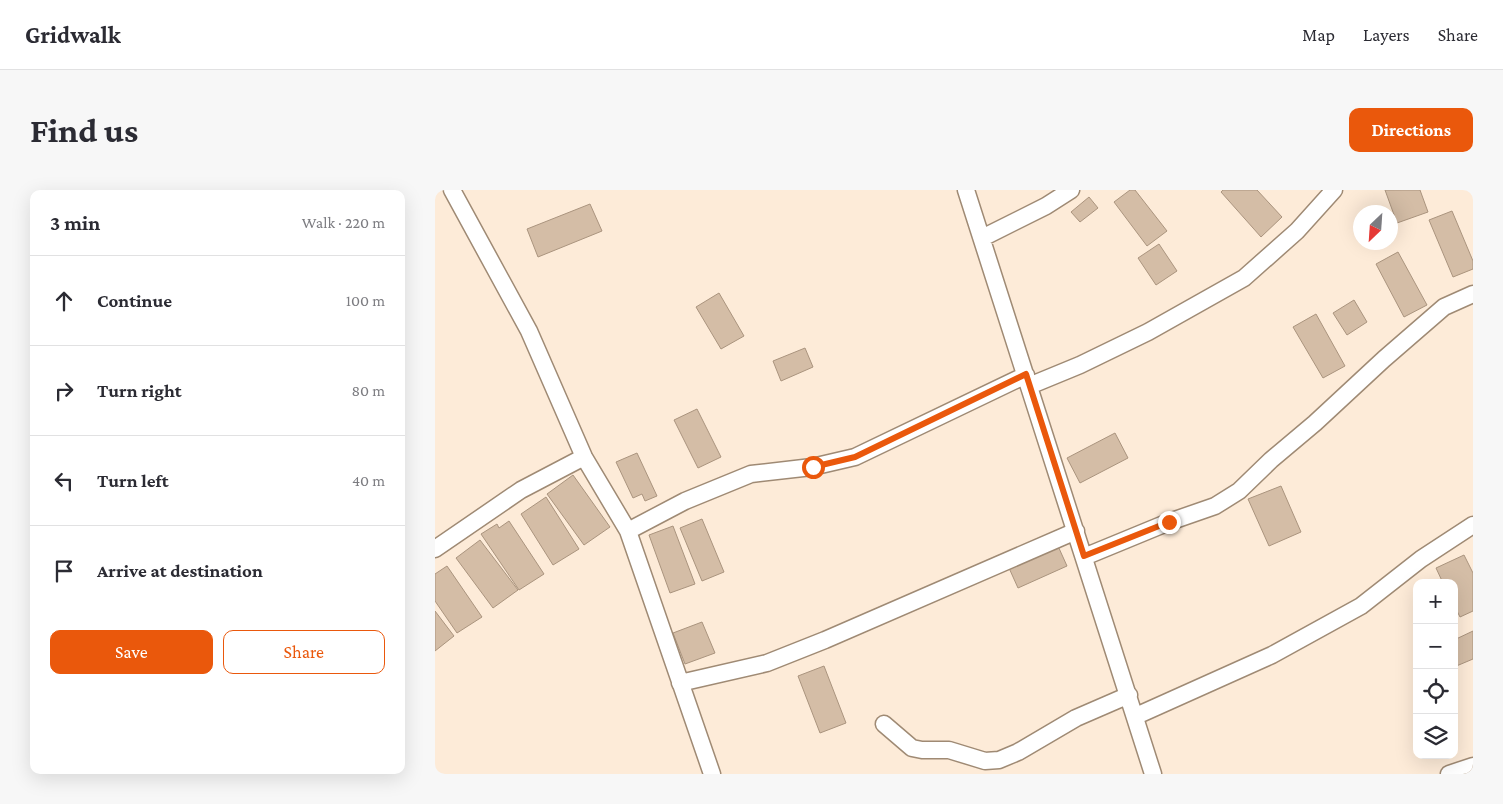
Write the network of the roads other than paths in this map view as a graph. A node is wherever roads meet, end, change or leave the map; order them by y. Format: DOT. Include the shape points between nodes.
graph roads {
  1 [pos="452,190"];
  2 [pos="966,190"];
  3 [pos="1071,190"];
  4 [pos="1334,190"];
  5 [pos="982,238"];
  6 [pos="1473,294"];
  7 [pos="1028,380"];
  8 [pos="585,457"];
  9 [pos="1473,525"];
  10 [pos="629,531"];
  11 [pos="1076,531"];
  12 [pos="435,549"];
  13 [pos="1084,556"];
  14 [pos="680,684"];
  15 [pos="1129,695"];
  16 [pos="1135,716"];
  17 [pos="884,724"];
  18 [pos="1473,766"];
  19 [pos="711,774"];
  20 [pos="1153,774"];
  21 [pos="1449,774"];
  1 -- 8 [label="street" via="529,331"];
  2 -- 5 [label="street"];
  3 -- 5 [label="street"];
  4 -- 7 [label="street" via="1297,231 1244,278 1148,332 1080,365"];
  5 -- 7 [label="street"];
  6 -- 13 [label="street" via="1444,307 1239,491 1215,506"];
  7 -- 10 [label="street" via="855,457 813,467 751,474 685,501"];
  7 -- 11 [label="street"];
  8 -- 10 [label="street"];
  8 -- 12 [label="street" via="521,490"];
  9 -- 16 [label="street" via="1421,559 1361,606 1272,655"];
  10 -- 14 [label="street"];
  11 -- 13 [label="street"];
  11 -- 14 [label="street" via="767,663"];
  13 -- 15 [label="street"];
  14 -- 19 [label="street"];
  15 -- 16 [label="street"];
  15 -- 17 [label="street" via="1076,718 999,760 985,761 949,750 912,748"];
  16 -- 20 [label="street"];
  18 -- 21 [label="street"];
}
